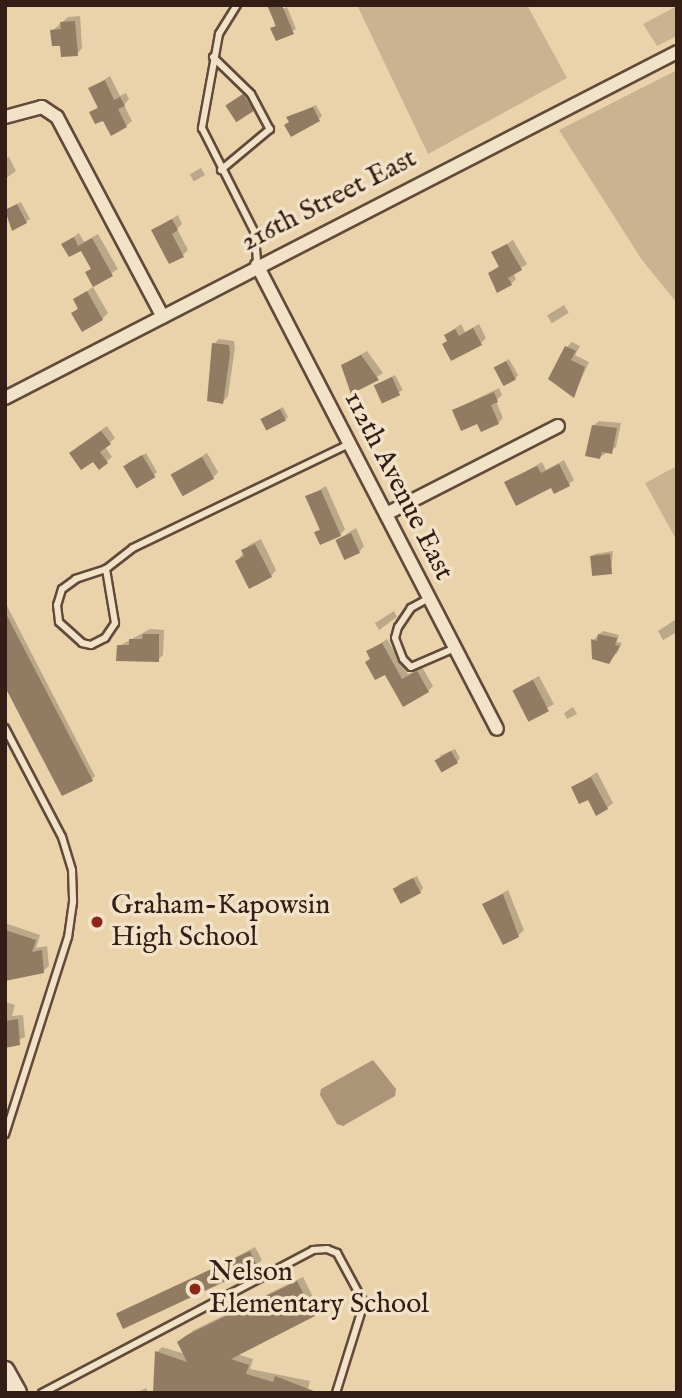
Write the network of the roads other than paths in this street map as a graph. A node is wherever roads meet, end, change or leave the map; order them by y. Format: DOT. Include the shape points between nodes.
graph roads {
  1 [pos="237,5"];
  2 [pos="677,52"];
  3 [pos="213,57"];
  4 [pos="5,117"];
  5 [pos="221,170"];
  6 [pos="257,265"];
  7 [pos="163,317"];
  8 [pos="5,398"];
  9 [pos="558,426"];
  10 [pos="349,444"];
  11 [pos="386,514"];
  12 [pos="106,569"];
  13 [pos="429,598"];
  14 [pos="455,648"];
  15 [pos="5,728"];
  16 [pos="496,729"];
  17 [pos="11,739"];
  18 [pos="5,746"];
  19 [pos="5,1134"];
  20 [pos="5,1371"];
  21 [pos="17,1393"];
  22 [pos="41,1393"];
  23 [pos="336,1393"];
  1 -- 3 [label="lane" via="219,34"];
  2 -- 6 [label="street, 216th Street East"];
  3 -- 5 [label="lane" via="202,128"];
  3 -- 5 [label="lane" via="251,94 270,129"];
  4 -- 7 [label="street" via="33,108 48,110 72,140"];
  5 -- 6 [label="lane" via="254,233"];
  6 -- 7 [label="street, 216th Street East"];
  6 -- 10 [label="street, 112th Avenue East"];
  7 -- 8 [label="street, 216th Street East"];
  9 -- 11 [label="street"];
  10 -- 11 [label="street, 112th Avenue East"];
  10 -- 12 [label="lane" via="183,522 133,548"];
  11 -- 13 [label="street, 112th Avenue East"];
  12 -- 12 [label="lane" via="115,623 105,638 91,645 82,643 59,622 57,605 62,589"];
  13 -- 14 [label="street, 112th Avenue East"];
  13 -- 14 [label="lane" via="411,608 398,627 395,638 403,659 411,667"];
  14 -- 16 [label="street, 112th Avenue East"];
  15 -- 17 [label="lane"];
  17 -- 18 [label="lane"];
  17 -- 19 [label="lane" via="62,837 72,870 73,902 68,937"];
  20 -- 21 [label="street"];
  22 -- 23 [label="lane" via="313,1251 327,1249 337,1253 364,1303"];
}
